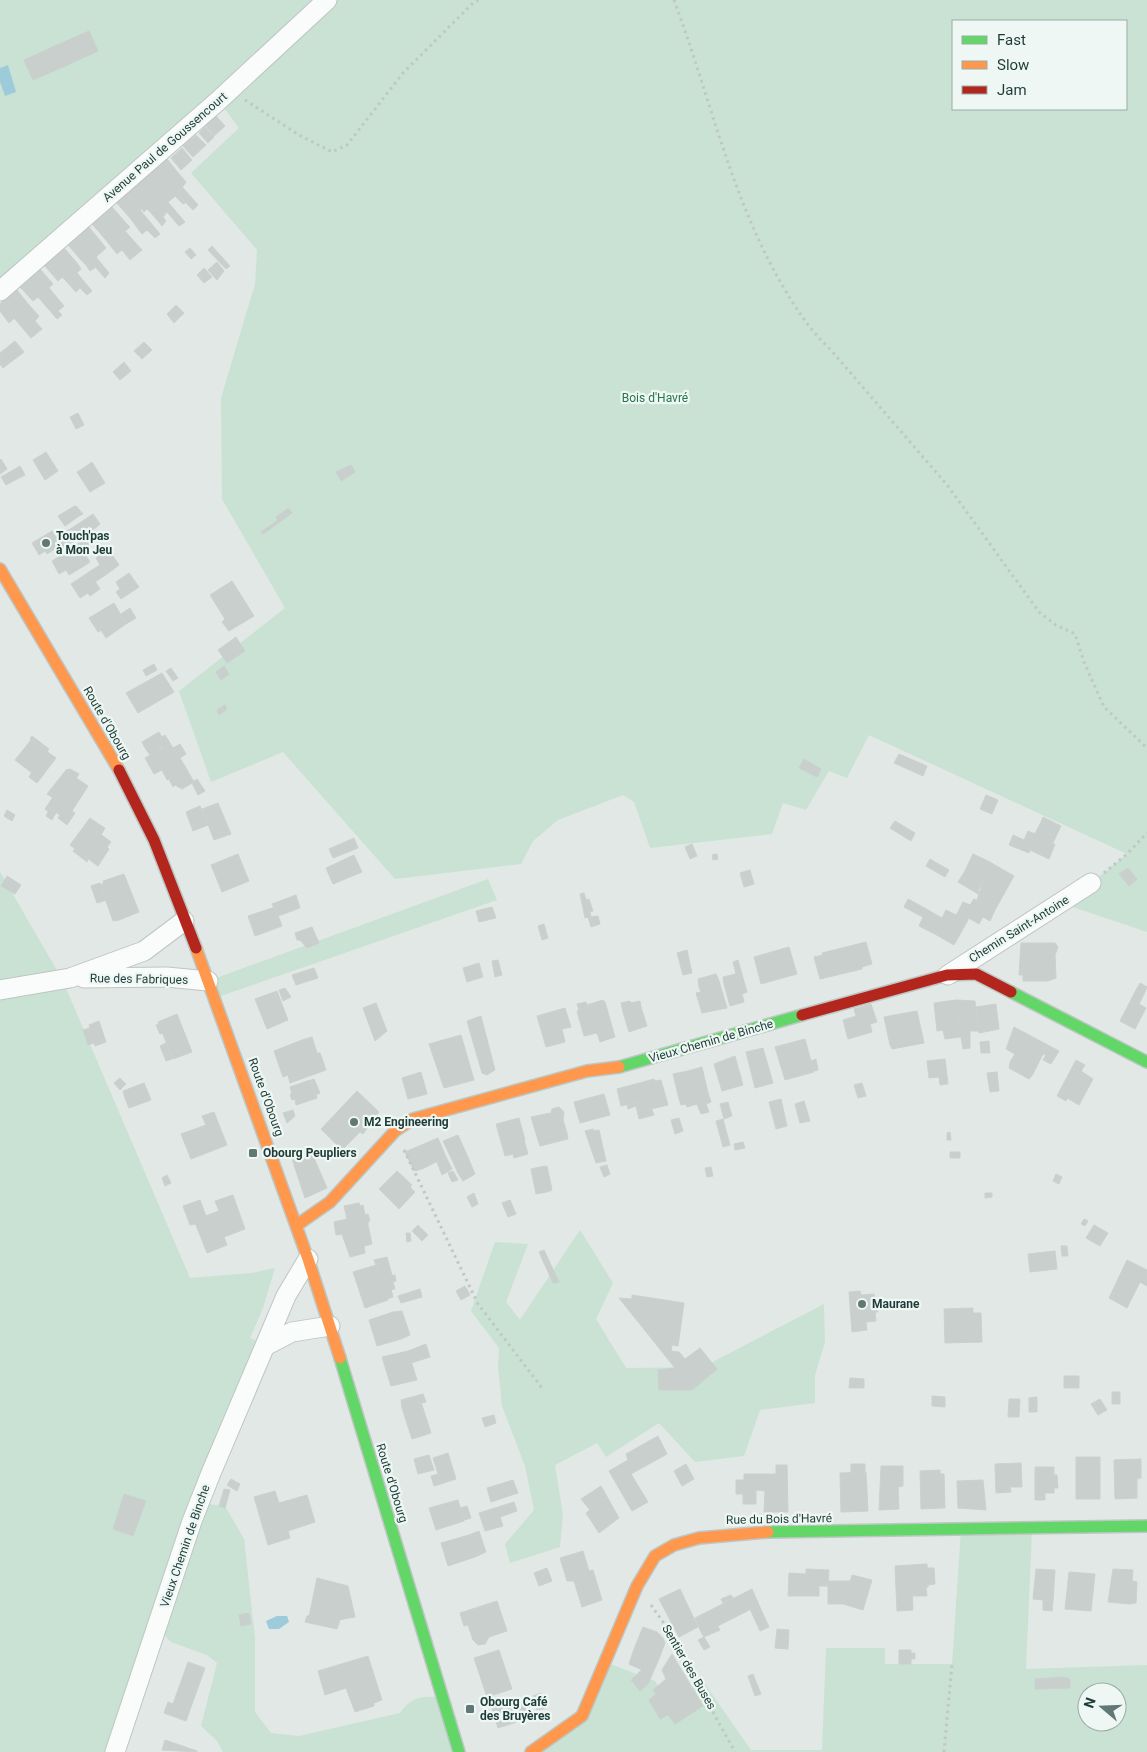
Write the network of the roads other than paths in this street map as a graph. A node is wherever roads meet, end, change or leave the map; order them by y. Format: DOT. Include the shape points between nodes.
graph roads {
  1 [pos="326,0"];
  2 [pos="0,290"];
  3 [pos="0,569"];
  4 [pos="1091,883"];
  5 [pos="184,921"];
  6 [pos="946,975"];
  7 [pos="70,978"];
  8 [pos="208,981"];
  9 [pos="0,990"];
  10 [pos="1147,1062"];
  11 [pos="297,1225"];
  12 [pos="308,1259"];
  13 [pos="330,1326"];
  14 [pos="267,1345"];
  15 [pos="1147,1526"];
  16 [pos="116,1752"];
  17 [pos="459,1752"];
  18 [pos="531,1752"];
  1 -- 2 [label="street, Avenue Paul de Goussencourt" via="230,90"];
  3 -- 5 [label="street, Route d'Obourg" via="131,790 154,840"];
  4 -- 6 [label="street, Chemin Saint-Antoine"];
  5 -- 7 [label="street, Rue des Fabriques" via="144,951"];
  5 -- 8 [label="street, Route d'Obourg"];
  6 -- 10 [label="street, Vieux Chemin de Binche" via="976,974"];
  6 -- 11 [label="street, Vieux Chemin de Binche" via="403,1124 330,1202"];
  7 -- 8 [label="street, Rue des Fabriques" via="168,977"];
  7 -- 9 [label="street, Rue des Fabriques"];
  8 -- 11 [label="street, Route d'Obourg"];
  11 -- 12 [label="street, Route d'Obourg"];
  12 -- 13 [label="street, Route d'Obourg"];
  12 -- 14 [label="street, Vieux Chemin de Binche" via="286,1296"];
  13 -- 14 [label="street" via="292,1332"];
  13 -- 17 [label="street, Route d'Obourg"];
  14 -- 16 [label="street, Vieux Chemin de Binche" via="192,1520"];
  15 -- 18 [label="street, Rue du Bois d'Havré" via="725,1534 679,1543 655,1556 637,1586 582,1716"];
}
